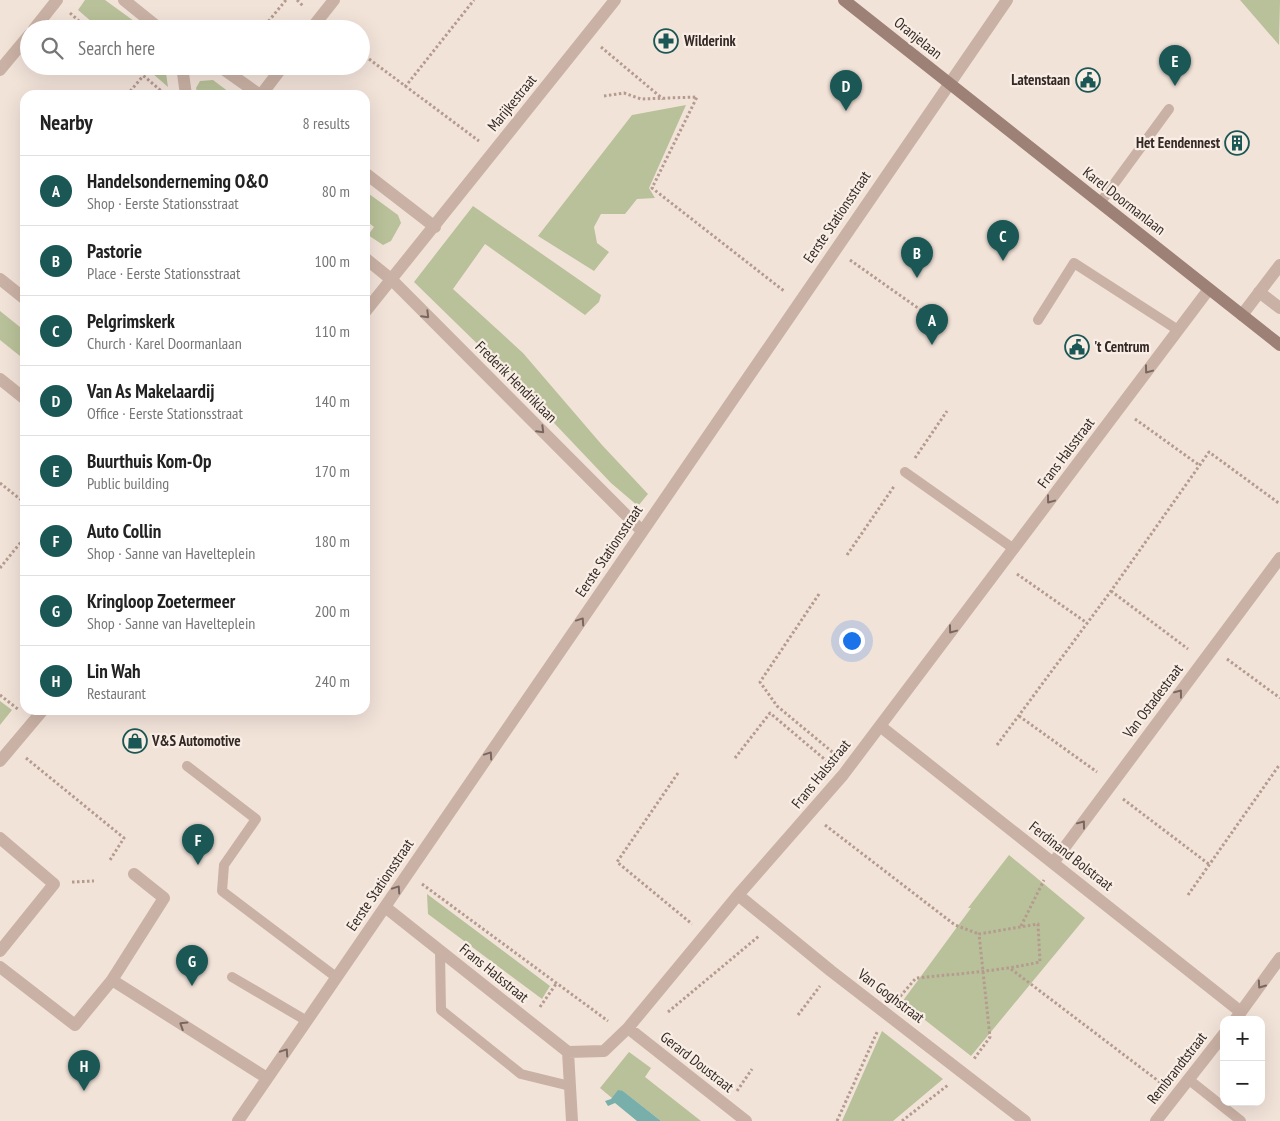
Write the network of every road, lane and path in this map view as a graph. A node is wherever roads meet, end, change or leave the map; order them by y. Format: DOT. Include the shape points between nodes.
graph roads {
  1 [pos="57,0"];
  2 [pos="124,0"];
  3 [pos="285,0"];
  4 [pos="334,0"];
  5 [pos="474,0"];
  6 [pos="615,0"];
  7 [pos="844,0"];
  8 [pos="1007,0"];
  9 [pos="41,20"];
  10 [pos="149,20"];
  11 [pos="269,20"];
  12 [pos="318,20"];
  13 [pos="587,35"];
  14 [pos="20,46"];
  15 [pos="370,60"];
  16 [pos="0,70"];
  17 [pos="183,75"];
  18 [pos="232,75"];
  19 [pos="276,75"];
  20 [pos="143,76"];
  21 [pos="948,84"];
  22 [pos="405,87"];
  23 [pos="131,90"];
  24 [pos="161,90"];
  25 [pos="185,90"];
  26 [pos="254,90"];
  27 [pos="265,90"];
  28 [pos="604,96"];
  29 [pos="664,99"];
  30 [pos="1169,109"];
  31 [pos="494,152"];
  32 [pos="370,178"];
  33 [pos="1100,203"];
  34 [pos="435,227"];
  35 [pos="834,250"];
  36 [pos="370,262"];
  37 [pos="1280,265"];
  38 [pos="0,279"];
  39 [pos="392,280"];
  40 [pos="1209,290"];
  41 [pos="1260,292"];
  42 [pos="20,295"];
  43 [pos="798,303"];
  44 [pos="370,306"];
  45 [pos="1280,308"];
  46 [pos="925,313"];
  47 [pos="1242,315"];
  48 [pos="1038,320"];
  49 [pos="1178,330"];
  50 [pos="1280,345"];
  51 [pos="0,379"];
  52 [pos="20,395"];
  53 [pos="1120,408"];
  54 [pos="1199,465"];
  55 [pos="905,472"];
  56 [pos="0,483"];
  57 [pos="20,499"];
  58 [pos="1280,504"];
  59 [pos="642,531"];
  60 [pos="20,543"];
  61 [pos="1014,549"];
  62 [pos="1280,558"];
  63 [pos="1002,563"];
  64 [pos="0,568"];
  65 [pos="1111,591"];
  66 [pos="819,594"];
  67 [pos="1087,623"];
  68 [pos="1212,649"];
  69 [pos="1204,661"];
  70 [pos="1280,698"];
  71 [pos="39,715"];
  72 [pos="1019,716"];
  73 [pos="880,726"];
  74 [pos="997,745"];
  75 [pos="12,746"];
  76 [pos="735,758"];
  77 [pos="0,761"];
  78 [pos="1280,764"];
  79 [pos="186,766"];
  80 [pos="1276,769"];
  81 [pos="846,771"];
  82 [pos="1280,772"];
  83 [pos="678,773"];
  84 [pos="1110,785"];
  85 [pos="810,814"];
  86 [pos="0,838"];
  87 [pos="110,860"];
  88 [pos="1053,862"];
  89 [pos="1210,865"];
  90 [pos="408,873"];
  91 [pos="134,874"];
  92 [pos="738,895"];
  93 [pos="1188,895"];
  94 [pos="385,906"];
  95 [pos="773,924"];
  96 [pos="1020,927"];
  97 [pos="979,934"];
  98 [pos="705,936"];
  99 [pos="440,950"];
  100 [pos="0,951"];
  101 [pos="1280,958"];
  102 [pos="0,967"];
  103 [pos="1011,968"];
  104 [pos="832,971"];
  105 [pos="984,972"];
  106 [pos="232,977"];
  107 [pos="336,977"];
  108 [pos="112,980"];
  109 [pos="556,984"];
  110 [pos="642,1010"];
  111 [pos="886,1012"];
  112 [pos="798,1016"];
  113 [pos="1238,1016"];
  114 [pos="307,1021"];
  115 [pos="530,1022"];
  116 [pos="628,1028"];
  117 [pos="1220,1039"];
  118 [pos="568,1052"];
  119 [pos="752,1069"];
  120 [pos="964,1072"];
  121 [pos="267,1078"];
  122 [pos="1188,1079"];
  123 [pos="570,1086"];
  124 [pos="1176,1095"];
  125 [pos="727,1106"];
  126 [pos="238,1121"];
  127 [pos="572,1121"];
  128 [pos="746,1121"];
  129 [pos="837,1121"];
  130 [pos="902,1121"];
  131 [pos="1025,1121"];
  132 [pos="1156,1121"];
  133 [pos="1241,1121"];
  1 -- 9 [label="street"];
  2 -- 10 [label="street"];
  3 -- 11 [label="path"];
  4 -- 12 [label="street"];
  5 -- 22 [label="path"];
  6 -- 13 [label="street, Marijkestraat"];
  7 -- 21 [label="street, Oranjelaan"];
  8 -- 21 [label="street, Eerste Stationsstraat"];
  13 -- 29 [label="path"];
  13 -- 31 [label="street, Marijkestraat"];
  14 -- 16 [label="street"];
  15 -- 22 [label="path"];
  17 -- 25 [label="street"];
  18 -- 26 [label="street"];
  19 -- 27 [label="street"];
  20 -- 23 [label="path"];
  20 -- 24 [label="path"];
  21 -- 33 [label="street, Karel Doormanlaan"];
  21 -- 35 [label="street, Eerste Stationsstraat"];
  22 -- 31 [label="path"];
  28 -- 29 [label="path" via="624,92 641,99"];
  29 -- 43 [label="path" via="697,97 652,188"];
  30 -- 33 [label="lane"];
  31 -- 34 [label="street, Marijkestraat"];
  32 -- 34 [label="street"];
  33 -- 40 [label="street, Karel Doormanlaan"];
  34 -- 39 [label="street, Marijkestraat"];
  35 -- 43 [label="street, Eerste Stationsstraat"];
  35 -- 46 [label="path"];
  36 -- 39 [label="street, Frederik Hendriklaan"];
  37 -- 41 [label="street"];
  38 -- 42 [label="street"];
  39 -- 44 [label="street, Marijkestraat"];
  39 -- 59 [label="street, Frederik Hendriklaan, one-way"];
  40 -- 47 [label="street, Karel Doormanlaan"];
  40 -- 49 [label="street, Frans Halsstraat"];
  41 -- 45 [label="street"];
  41 -- 47 [label="street"];
  43 -- 59 [label="street, Eerste Stationsstraat"];
  47 -- 50 [label="street, Karel Doormanlaan"];
  48 -- 49 [label="lane" via="1074,263"];
  49 -- 53 [label="street, Frans Halsstraat, one-way"];
  51 -- 52 [label="street"];
  53 -- 54 [label="path"];
  53 -- 61 [label="street, Frans Halsstraat, one-way"];
  54 -- 58 [label="path" via="1209,452"];
  54 -- 65 [label="path"];
  55 -- 61 [label="lane"];
  56 -- 57 [label="path"];
  90 -- 59 [label="street, Eerste Stationsstraat, one-way"];
  60 -- 64 [label="path"];
  61 -- 63 [label="street, Frans Halsstraat"];
  62 -- 68 [label="street, Van Ostadestraat"];
  63 -- 67 [label="path"];
  63 -- 73 [label="street, Frans Halsstraat, one-way"];
  65 -- 67 [label="path"];
  65 -- 69 [label="path"];
  66 -- 81 [label="path" via="760,682 777,706"];
  67 -- 72 [label="path"];
  68 -- 69 [label="street, Van Ostadestraat"];
  68 -- 70 [label="path"];
  84 -- 69 [label="street, Van Ostadestraat, one-way"];
  71 -- 75 [label="street"];
  72 -- 74 [label="path"];
  72 -- 84 [label="path"];
  73 -- 81 [label="street, Frans Halsstraat"];
  73 -- 88 [label="street, Ferdinand Bolstraat"];
  75 -- 77 [label="street"];
  75 -- 87 [label="path" via="124,838"];
  76 -- 81 [label="path" via="770,713"];
  78 -- 80 [label="path"];
  79 -- 107 [label="lane" via="256,819 224,865 222,891"];
  80 -- 82 [label="path"];
  80 -- 89 [label="path"];
  81 -- 85 [label="street, Frans Halsstraat"];
  83 -- 98 [label="path" via="617,862"];
  88 -- 84 [label="street, Van Ostadestraat, one-way"];
  84 -- 89 [label="path"];
  85 -- 92 [label="street, Frans Halsstraat"];
  85 -- 97 [label="path" via="955,924"];
  86 -- 100 [label="street" via="54,884"];
  88 -- 96 [label="path"];
  88 -- 113 [label="street, Ferdinand Bolstraat"];
  89 -- 93 [label="path"];
  94 -- 90 [label="street, Eerste Stationsstraat, one-way"];
  90 -- 109 [label="path"];
  91 -- 108 [label="street" via="164,898"];
  92 -- 95 [label="street, Van Goghstraat"];
  92 -- 98 [label="street, Frans Halsstraat"];
  94 -- 99 [label="street, Frans Halsstraat"];
  94 -- 107 [label="street, Eerste Stationsstraat"];
  95 -- 104 [label="street, Van Goghstraat"];
  95 -- 110 [label="path" via="654,1023"];
  96 -- 97 [label="path"];
  96 -- 103 [label="path" via="1038,924 1040,962"];
  97 -- 105 [label="path"];
  98 -- 110 [label="street, Frans Halsstraat"];
  99 -- 115 [label="street, Frans Halsstraat"];
  99 -- 123 [label="lane" via="441,1010 521,1074"];
  101 -- 113 [label="street, one-way"];
  102 -- 108 [label="street" via="75,1025"];
  103 -- 105 [label="path"];
  103 -- 124 [label="path"];
  104 -- 111 [label="street, Van Goghstraat"];
  104 -- 112 [label="path"];
  105 -- 111 [label="path" via="916,978"];
  105 -- 120 [label="path" via="990,1037"];
  106 -- 114 [label="lane"];
  107 -- 114 [label="street, Eerste Stationsstraat"];
  121 -- 108 [label="street, one-way"];
  109 -- 115 [label="path"];
  109 -- 116 [label="path" via="609,1022"];
  110 -- 116 [label="street, Frans Halsstraat"];
  111 -- 120 [label="street, Van Goghstraat"];
  111 -- 129 [label="path"];
  121 -- 114 [label="street, Eerste Stationsstraat, one-way"];
  115 -- 118 [label="street, Frans Halsstraat"];
  116 -- 118 [label="street, Frans Halsstraat" via="604,1052"];
  116 -- 125 [label="street, Gerard Doustraat"];
  117 -- 122 [label="street, Rembrandtstraat"];
  118 -- 123 [label="street"];
  119 -- 125 [label="path"];
  120 -- 130 [label="path"];
  120 -- 131 [label="street, Van Goghstraat"];
  121 -- 126 [label="street, Eerste Stationsstraat"];
  122 -- 124 [label="street, Rembrandtstraat"];
  122 -- 133 [label="lane"];
  123 -- 127 [label="street"];
  124 -- 132 [label="street, Rembrandtstraat"];
  125 -- 128 [label="street, Gerard Doustraat"];
}
